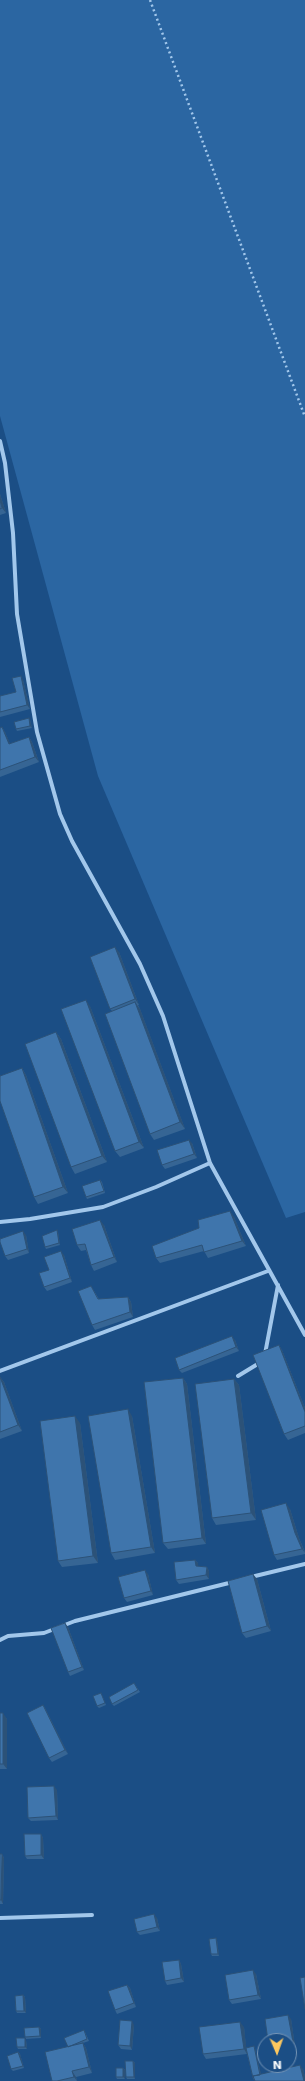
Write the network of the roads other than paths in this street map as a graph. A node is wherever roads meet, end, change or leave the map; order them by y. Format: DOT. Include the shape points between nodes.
graph roads {
  1 [pos="0,441"];
  2 [pos="210,1163"];
  3 [pos="0,1222"];
  4 [pos="268,1271"];
  5 [pos="278,1285"];
  6 [pos="305,1335"];
  7 [pos="0,1371"];
  8 [pos="238,1376"];
  9 [pos="305,1564"];
  10 [pos="243,1579"];
  11 [pos="236,1581"];
  12 [pos="0,1640"];
  13 [pos="92,1915"];
  14 [pos="0,1918"];
  1 -- 2 [label="street" via="14,533 17,614 37,732 60,814 72,841 140,964 163,1016"];
  2 -- 3 [label="street" via="103,1207"];
  2 -- 4 [label="street"];
  4 -- 5 [label="street"];
  4 -- 7 [label="street"];
  5 -- 6 [label="street"];
  5 -- 8 [label="street" via="265,1354 260,1365"];
  9 -- 10 [label="street"];
  11 -- 12 [label="street" via="83,1619 44,1632 8,1636"];
  13 -- 14 [label="street"];
}
